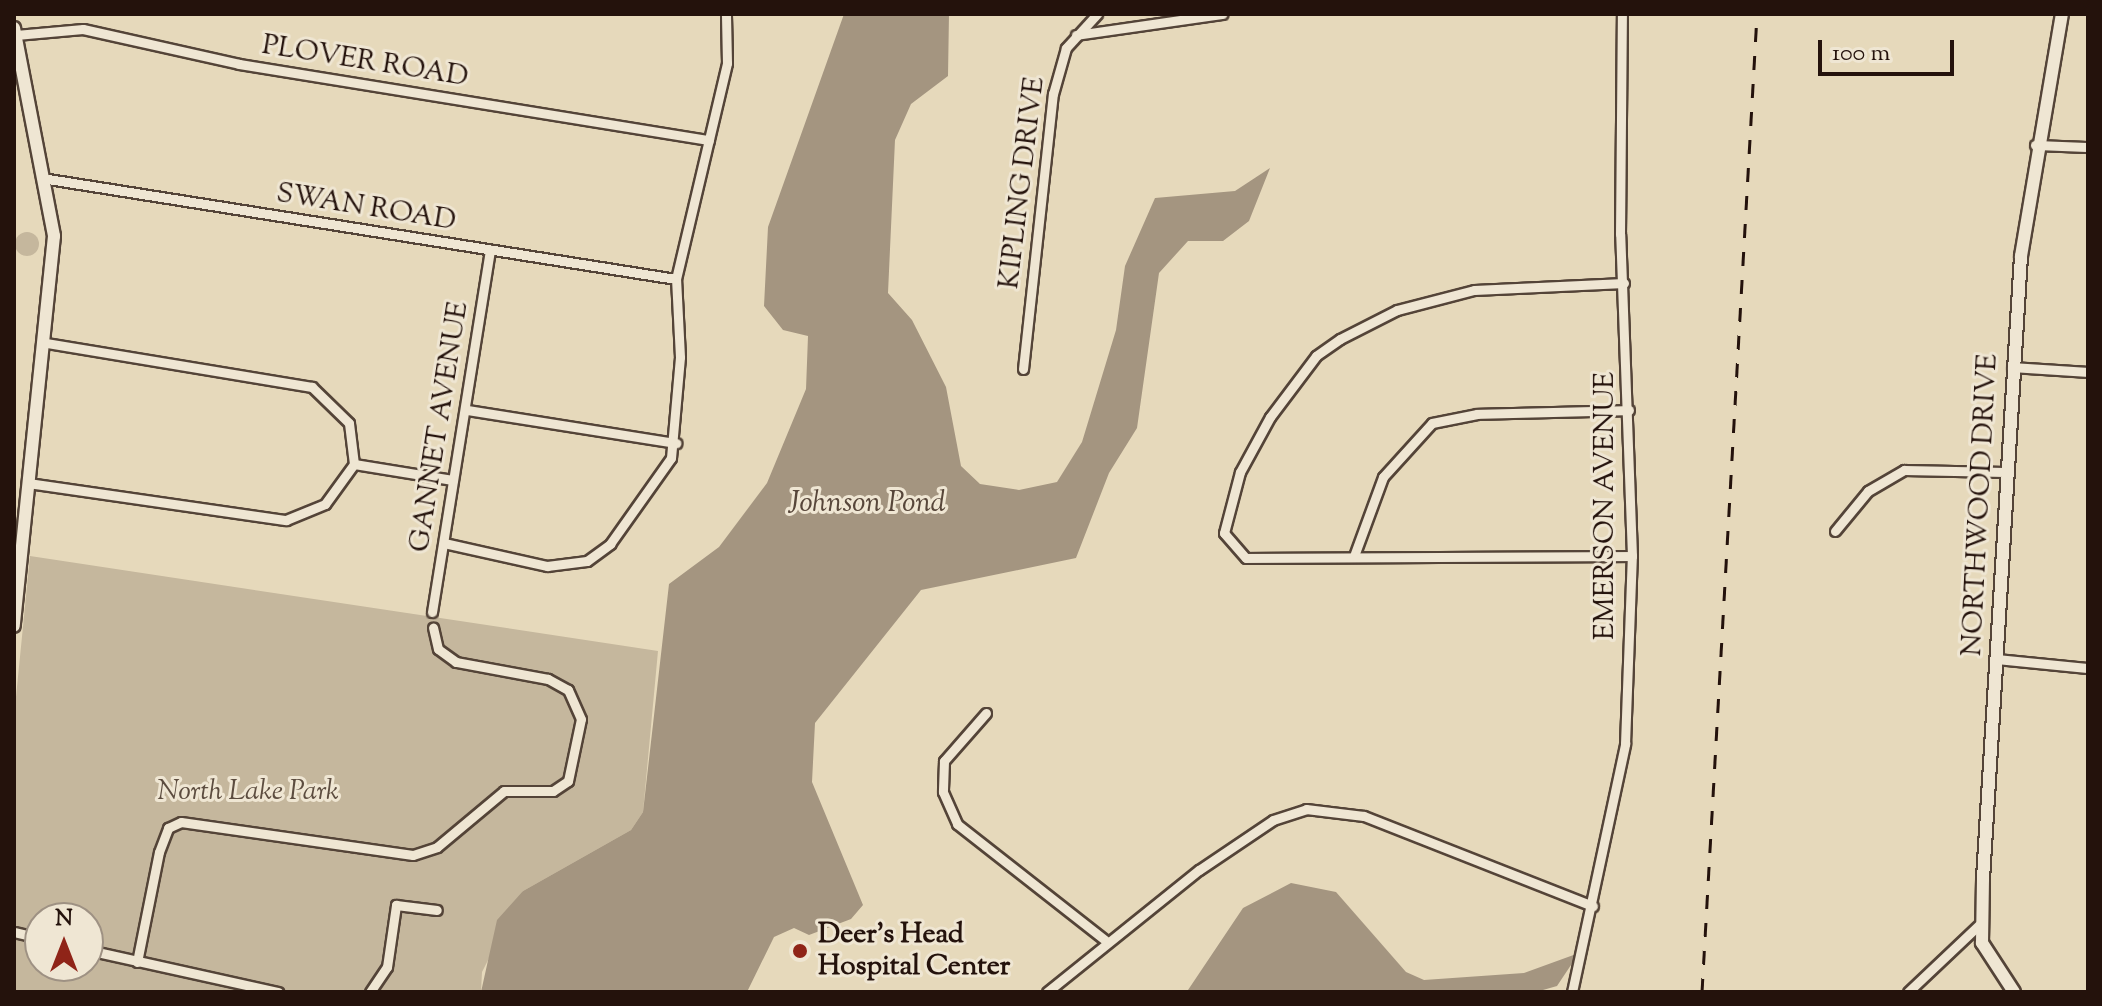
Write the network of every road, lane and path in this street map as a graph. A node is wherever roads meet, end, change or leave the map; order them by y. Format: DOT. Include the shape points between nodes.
graph roads {
  1 [pos="726,14"];
  2 [pos="1097,14"];
  3 [pos="1222,14"];
  4 [pos="1622,14"];
  5 [pos="2062,14"];
  6 [pos="15,31"];
  7 [pos="1076,35"];
  8 [pos="709,140"];
  9 [pos="2035,145"];
  10 [pos="2088,147"];
  11 [pos="48,179"];
  12 [pos="490,250"];
  13 [pos="676,279"];
  14 [pos="1624,283"];
  15 [pos="46,343"];
  16 [pos="2012,367"];
  17 [pos="1023,369"];
  18 [pos="2088,372"];
  19 [pos="467,410"];
  20 [pos="1629,410"];
  21 [pos="676,443"];
  22 [pos="354,464"];
  23 [pos="2005,472"];
  24 [pos="453,480"];
  25 [pos="28,483"];
  26 [pos="1835,531"];
  27 [pos="444,543"];
  28 [pos="1354,556"];
  29 [pos="1632,556"];
  30 [pos="432,612"];
  31 [pos="14,626"];
  32 [pos="433,628"];
  33 [pos="1996,659"];
  34 [pos="2088,668"];
  35 [pos="986,713"];
  36 [pos="1593,906"];
  37 [pos="437,910"];
  38 [pos="1981,923"];
  39 [pos="1105,940"];
  40 [pos="104,954"];
  41 [pos="137,962"];
  42 [pos="278,992"];
  43 [pos="370,992"];
  44 [pos="1047,992"];
  45 [pos="1572,992"];
  46 [pos="1908,992"];
  47 [pos="2014,992"];
  1 -- 8 [label="street" via="727,63"];
  2 -- 7 [label="street, KIPLING DRIVE"];
  3 -- 7 [label="street"];
  4 -- 14 [label="street, EMERSON AVENUE"];
  5 -- 9 [label="street, NORTHWOOD DRIVE"];
  6 -- 8 [label="street, PLOVER ROAD" via="98,31 239,64"];
  6 -- 11 [label="street"];
  7 -- 17 [label="street, KIPLING DRIVE" via="1053,94"];
  8 -- 13 [label="street"];
  9 -- 10 [label="street"];
  9 -- 16 [label="street, NORTHWOOD DRIVE"];
  11 -- 12 [label="street, SWAN ROAD"];
  11 -- 15 [label="street" via="54,236"];
  12 -- 13 [label="street, SWAN ROAD"];
  12 -- 19 [label="street, GANNET AVENUE"];
  13 -- 21 [label="street"];
  14 -- 20 [label="street, EMERSON AVENUE"];
  14 -- 28 [label="street" via="1439,297 1386,315 1316,356 1270,417 1230,496 1224,533 1246,558"];
  15 -- 22 [label="street" via="312,387 349,423"];
  15 -- 25 [label="street"];
  16 -- 18 [label="street"];
  16 -- 23 [label="street, NORTHWOOD DRIVE"];
  19 -- 21 [label="street"];
  19 -- 24 [label="street, GANNET AVENUE"];
  20 -- 28 [label="street" via="1477,414 1432,423 1383,477"];
  20 -- 29 [label="street, EMERSON AVENUE"];
  21 -- 27 [label="street" via="659,479 587,561 547,566"];
  22 -- 24 [label="street"];
  22 -- 25 [label="street" via="325,504 286,520"];
  23 -- 26 [label="street" via="1904,470 1868,491"];
  23 -- 33 [label="street, NORTHWOOD DRIVE"];
  24 -- 27 [label="street, GANNET AVENUE"];
  25 -- 31 [label="street"];
  27 -- 30 [label="street, GANNET AVENUE"];
  28 -- 29 [label="street"];
  29 -- 36 [label="street, EMERSON AVENUE" via="1625,744"];
  32 -- 41 [label="street" via="438,649 456,662 548,679 568,690 581,719 568,781 553,791 504,791 437,847 413,855 181,822 168,828 159,852"];
  33 -- 34 [label="street"];
  33 -- 38 [label="street, NORTHWOOD DRIVE"];
  35 -- 39 [label="street" via="944,761 943,792 957,824"];
  36 -- 39 [label="street" via="1325,807 1273,820"];
  36 -- 45 [label="street, EMERSON AVENUE"];
  37 -- 43 [label="street" via="396,905 387,967"];
  38 -- 46 [label="street"];
  38 -- 47 [label="street, NORTHWOOD DRIVE" via="1987,955"];
  39 -- 44 [label="street"];
  40 -- 41 [label="street"];
  41 -- 42 [label="street"];
}
